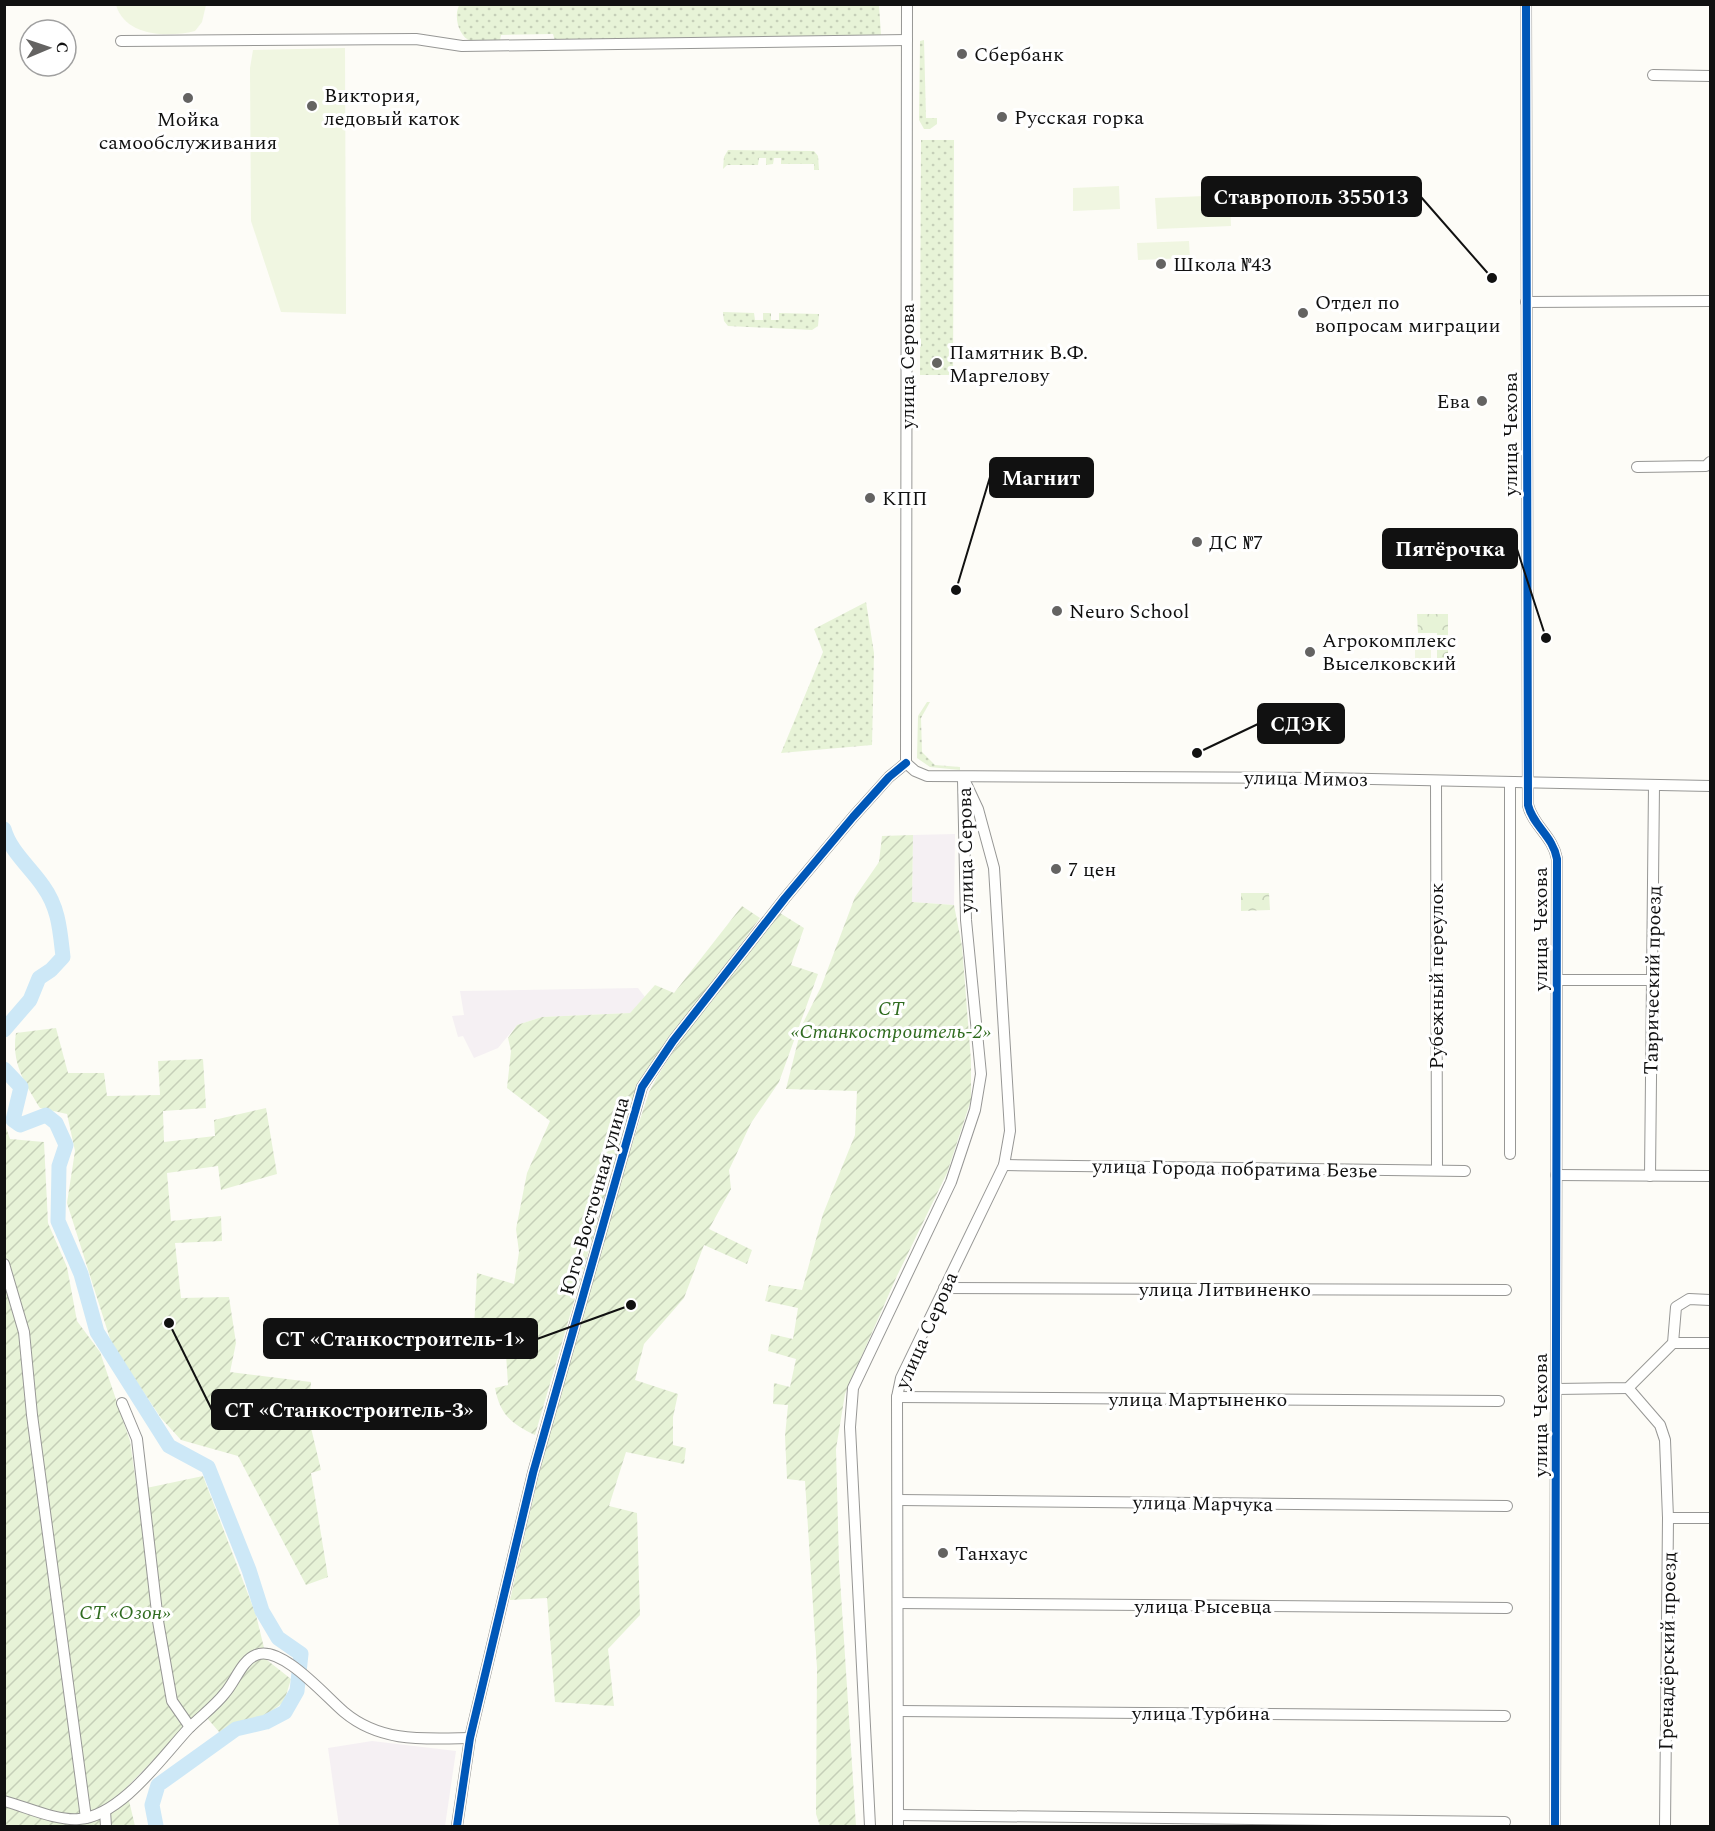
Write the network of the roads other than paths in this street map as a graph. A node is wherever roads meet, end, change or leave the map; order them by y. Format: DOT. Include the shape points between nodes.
graph roads {
  1 [pos="907,4"];
  2 [pos="1526,4"];
  3 [pos="907,40"];
  4 [pos="121,41"];
  5 [pos="1653,75"];
  6 [pos="1710,76"];
  7 [pos="1710,301"];
  8 [pos="1526,302"];
  9 [pos="1710,462"];
  10 [pos="1637,467"];
  11 [pos="906,763"];
  12 [pos="963,777"];
  13 [pos="1436,781"];
  14 [pos="1510,782"];
  15 [pos="1528,782"];
  16 [pos="1654,784"];
  17 [pos="1710,786"];
  18 [pos="1557,980"];
  19 [pos="1652,980"];
  20 [pos="1510,1154"];
  21 [pos="1004,1165"];
  22 [pos="1437,1170"];
  23 [pos="1465,1171"];
  24 [pos="1556,1176"];
  25 [pos="1650,1176"];
  26 [pos="1710,1176"];
  27 [pos="4,1264"];
  28 [pos="944,1288"];
  29 [pos="1506,1290"];
  30 [pos="1710,1300"];
  31 [pos="1673,1343"];
  32 [pos="1710,1343"];
  33 [pos="1628,1388"];
  34 [pos="1556,1389"];
  35 [pos="897,1397"];
  36 [pos="1498,1401"];
  37 [pos="122,1403"];
  38 [pos="899,1500"];
  39 [pos="1508,1506"];
  40 [pos="1668,1518"];
  41 [pos="1710,1518"];
  42 [pos="898,1603"];
  43 [pos="1507,1608"];
  44 [pos="898,1711"];
  45 [pos="1505,1716"];
  46 [pos="190,1727"];
  47 [pos="470,1738"];
  48 [pos="4,1801"];
  49 [pos="105,1811"];
  50 [pos="898,1815"];
  51 [pos="86,1818"];
  52 [pos="1505,1822"];
  53 [pos="106,1827"];
  54 [pos="457,1827"];
  55 [pos="870,1827"];
  56 [pos="898,1827"];
  57 [pos="1555,1827"];
  58 [pos="1665,1827"];
  1 -- 3 [label="street, улица Серова"];
  2 -- 8 [label="street, улица Чехова"];
  3 -- 4 [label="street" via="462,46 416,39"];
  3 -- 11 [label="street, улица Серова"];
  5 -- 6 [label="street"];
  7 -- 8 [label="street"];
  8 -- 15 [label="street, улица Чехова"];
  9 -- 10 [label="street" via="1706,466"];
  11 -- 12 [label="street, улица Мимоз" via="927,776"];
  11 -- 47 [label="street, Юго-Восточная улица" via="853,817 785,898 673,1041 642,1087 533,1473"];
  12 -- 13 [label="street, улица Мимоз"];
  12 -- 21 [label="street, улица Серова" via="978,809 994,868 1010,1131"];
  12 -- 55 [label="street, улица Серова" via="966,920 981,1074 951,1182 853,1388 851,1438"];
  13 -- 14 [label="street, улица Мимоз"];
  13 -- 22 [label="street, Рубежный переулок"];
  14 -- 15 [label="street, улица Мимоз"];
  14 -- 20 [label="street"];
  15 -- 16 [label="street, улица Мимоз"];
  15 -- 18 [label="street, улица Чехова" via="1530,814 1550,839 1557,859"];
  16 -- 17 [label="street, улица Мимоз"];
  16 -- 19 [label="street, Таврический проезд"];
  18 -- 19 [label="street"];
  18 -- 24 [label="street, улица Чехова"];
  19 -- 25 [label="street, Таврический проезд"];
  21 -- 22 [label="street, улица Города побратима Безье"];
  21 -- 28 [label="street, улица Серова"];
  22 -- 23 [label="street, улица Города побратима Безье"];
  24 -- 25 [label="street"];
  24 -- 34 [label="street, улица Чехова"];
  25 -- 26 [label="street"];
  27 -- 51 [label="street" via="24,1332"];
  28 -- 29 [label="street, улица Литвиненко"];
  28 -- 35 [label="street, улица Серова"];
  30 -- 31 [label="street" via="1689,1299 1676,1307"];
  31 -- 32 [label="street"];
  31 -- 33 [label="street"];
  33 -- 34 [label="street"];
  33 -- 40 [label="street, Гренадёрский проезд" via="1660,1425 1665,1440"];
  34 -- 57 [label="street, улица Чехова"];
  35 -- 36 [label="street, улица Мартыненко"];
  35 -- 38 [label="street, улица Серова"];
  37 -- 46 [label="street" via="137,1439 158,1621 172,1701"];
  38 -- 39 [label="street, улица Марчука"];
  38 -- 42 [label="street, улица Серова"];
  40 -- 41 [label="street"];
  40 -- 58 [label="street, Гренадёрский проезд"];
  42 -- 43 [label="street, улица Рысевца"];
  42 -- 44 [label="street, улица Серова"];
  44 -- 45 [label="street, улица Турбина"];
  44 -- 50 [label="street, улица Серова"];
  46 -- 47 [label="street" via="225,1693 255,1655 264,1653 293,1666 346,1714 377,1732 406,1739"];
  46 -- 49 [label="street" via="130,1792"];
  47 -- 54 [label="street, Юго-Восточная улица"];
  48 -- 51 [label="street" via="64,1817"];
  49 -- 51 [label="street"];
  49 -- 53 [label="street"];
  50 -- 52 [label="street"];
  50 -- 56 [label="street, улица Серова"];
}
